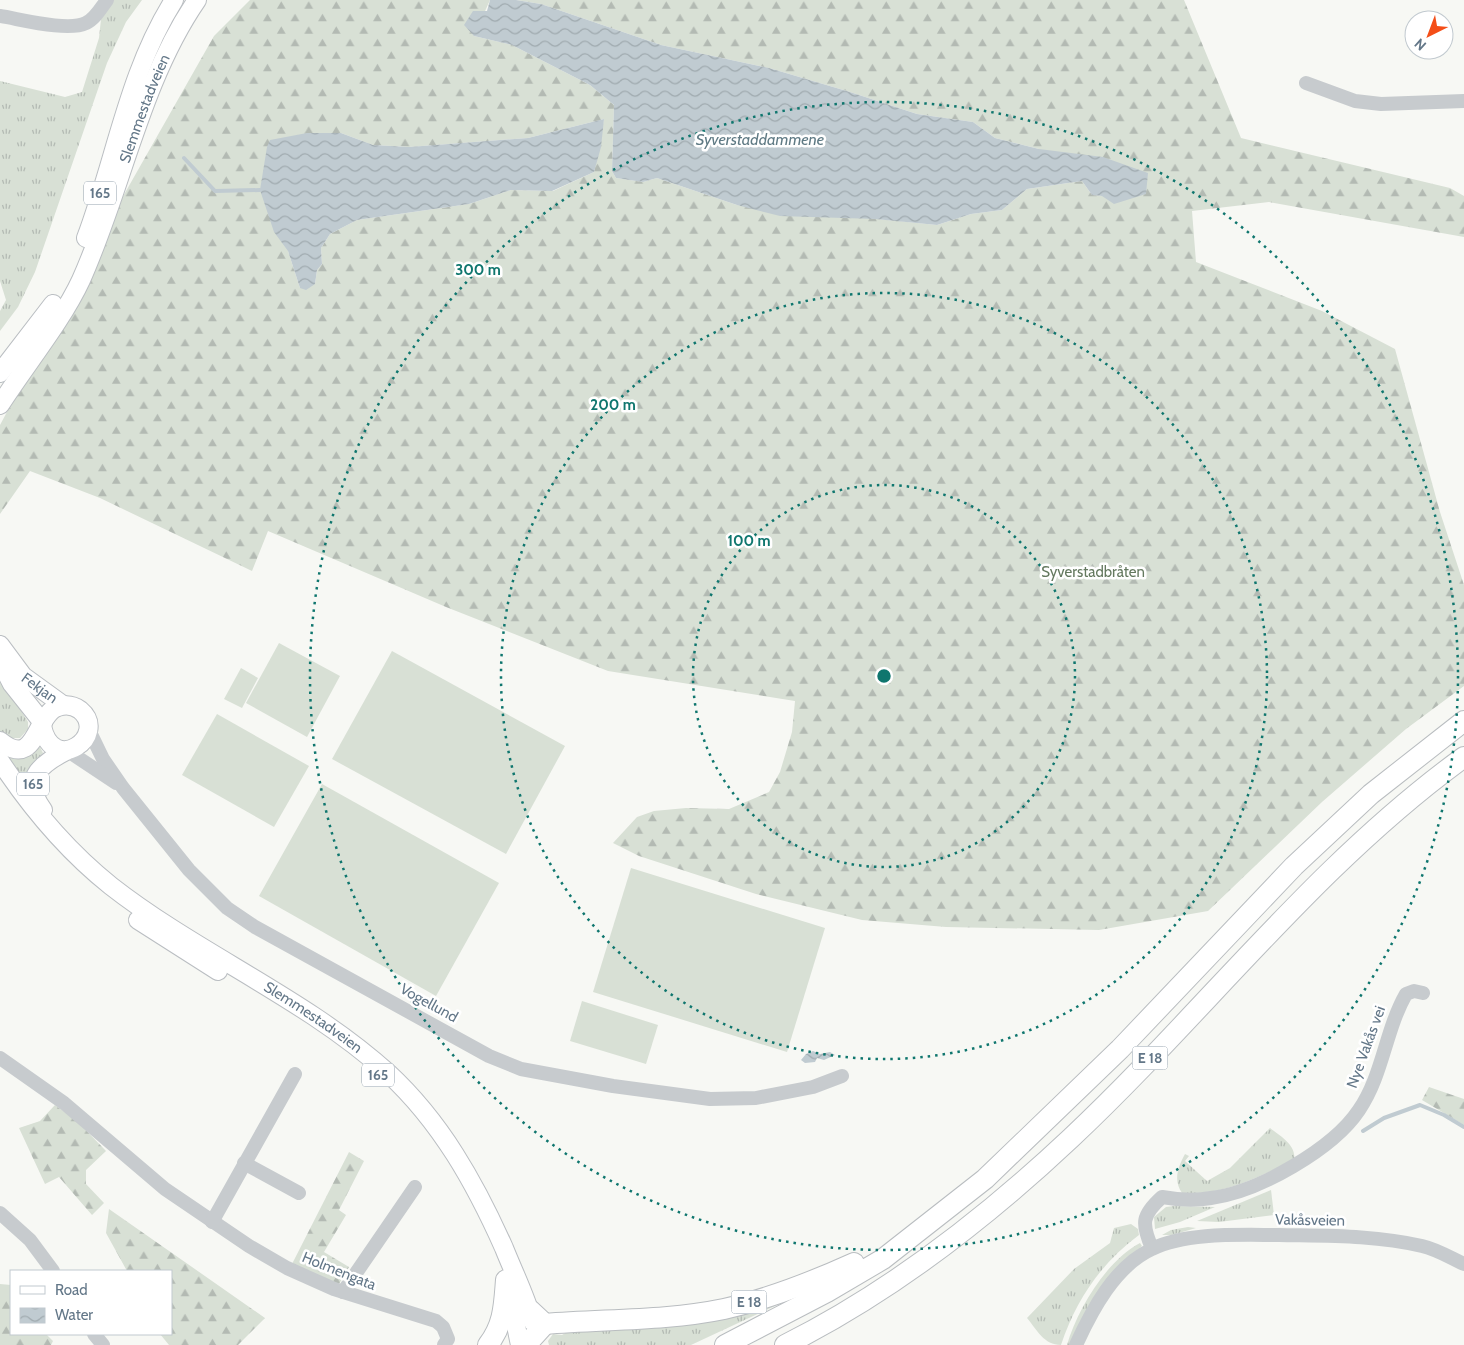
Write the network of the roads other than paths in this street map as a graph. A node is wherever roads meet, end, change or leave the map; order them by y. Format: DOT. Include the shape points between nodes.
graph roads {
  1 [pos="106,0"];
  2 [pos="174,0"];
  3 [pos="197,0"];
  4 [pos="0,16"];
  5 [pos="1306,83"];
  6 [pos="1464,101"];
  7 [pos="0,373"];
  8 [pos="0,404"];
  9 [pos="0,645"];
  10 [pos="0,660"];
  11 [pos="63,705"];
  12 [pos="1464,721"];
  13 [pos="43,724"];
  14 [pos="88,728"];
  15 [pos="0,740"];
  16 [pos="67,751"];
  17 [pos="1464,757"];
  18 [pos="0,761"];
  19 [pos="0,781"];
  20 [pos="123,788"];
  21 [pos="50,829"];
  22 [pos="1423,993"];
  23 [pos="0,1058"];
  24 [pos="295,1074"];
  25 [pos="842,1076"];
  26 [pos="244,1163"];
  27 [pos="415,1187"];
  28 [pos="299,1193"];
  29 [pos="0,1213"];
  30 [pos="212,1222"];
  31 [pos="1152,1248"];
  32 [pos="883,1259"];
  33 [pos="1464,1264"];
  34 [pos="52,1270"];
  35 [pos="506,1280"];
  36 [pos="343,1292"];
  37 [pos="530,1310"];
  38 [pos="95,1335"];
  39 [pos="533,1338"];
  40 [pos="103,1345"];
  41 [pos="444,1345"];
  42 [pos="488,1345"];
  43 [pos="496,1345"];
  44 [pos="511,1345"];
  45 [pos="725,1345"];
  46 [pos="785,1345"];
  47 [pos="1076,1345"];
  1 -- 4 [label="street" via="85,24 70,27"];
  2 -- 7 [label="main road, Slemmestadveien / 165" via="154,35 135,80 77,261 48,311"];
  3 -- 8 [label="main road, Slemmestadveien / 165" via="162,61 80,282"];
  5 -- 6 [label="street" via="1355,101 1381,104"];
  9 -- 11 [label="main road, Fekjan" via="23,676"];
  10 -- 13 [label="main road, Fekjan" via="12,684"];
  11 -- 13 [label="main road" via="47,714"];
  11 -- 14 [label="main road" via="74,706 81,711"];
  12 -- 32 [label="highway, E 18" via="1371,794 1294,866 1120,1049 1017,1150"];
  13 -- 15 [label="main road" via="35,739 25,747 10,747"];
  13 -- 16 [label="main road" via="45,738 53,747"];
  14 -- 16 [label="main road" via="78,747"];
  14 -- 20 [label="street, Vogellund"];
  16 -- 20 [label="street, Vogellund"];
  16 -- 21 [label="main road, 165" via="42,764 32,786"];
  17 -- 46 [label="highway, E 18" via="1391,815 1323,878 1072,1138 1001,1201 895,1280"];
  18 -- 21 [label="main road, Slemmestadveien / 165"];
  19 -- 35 [label="main road, Slemmestadveien / 165" via="18,808 66,863 114,904 328,1038 390,1086 424,1123 464,1182 487,1228"];
  20 -- 25 [label="street, Vogellund" via="189,870 227,908 255,927 509,1065 613,1086 710,1099 756,1098 813,1087"];
  21 -- 37 [label="main road, Slemmestadveien / 165" via="88,867 131,901 334,1031 395,1080 445,1138 471,1179"];
  22 -- 31 [label="street, Nye Vakås vei" via="1414,991 1406,994 1396,1012 1376,1078 1359,1111 1331,1141 1301,1162 1254,1185 1213,1198 1183,1200 1162,1197 1148,1210 1144,1219"];
  23 -- 30 [label="street, Holmengata" via="64,1103 165,1189"];
  24 -- 26 [label="street"];
  26 -- 28 [label="street"];
  26 -- 30 [label="street"];
  27 -- 36 [label="street"];
  29 -- 34 [label="street" via="30,1240"];
  30 -- 36 [label="street, Holmengata" via="286,1268"];
  31 -- 33 [label="street, Vakåsveien" via="1196,1237 1345,1236 1382,1238 1424,1247"];
  31 -- 47 [label="street" via="1104,1291"];
  32 -- 39 [label="highway, E 18" via="861,1261 774,1296 725,1309"];
  32 -- 45 [label="highway, E 18"];
  35 -- 39 [label="main road, Slemmestadveien / 165"];
  35 -- 42 [label="highway" via="502,1320"];
  36 -- 41 [label="street, Holmengata" via="436,1321 448,1338"];
  37 -- 39 [label="highway"];
  38 -- 40 [label="street"];
  43 -- 44 [label="highway"];
}
